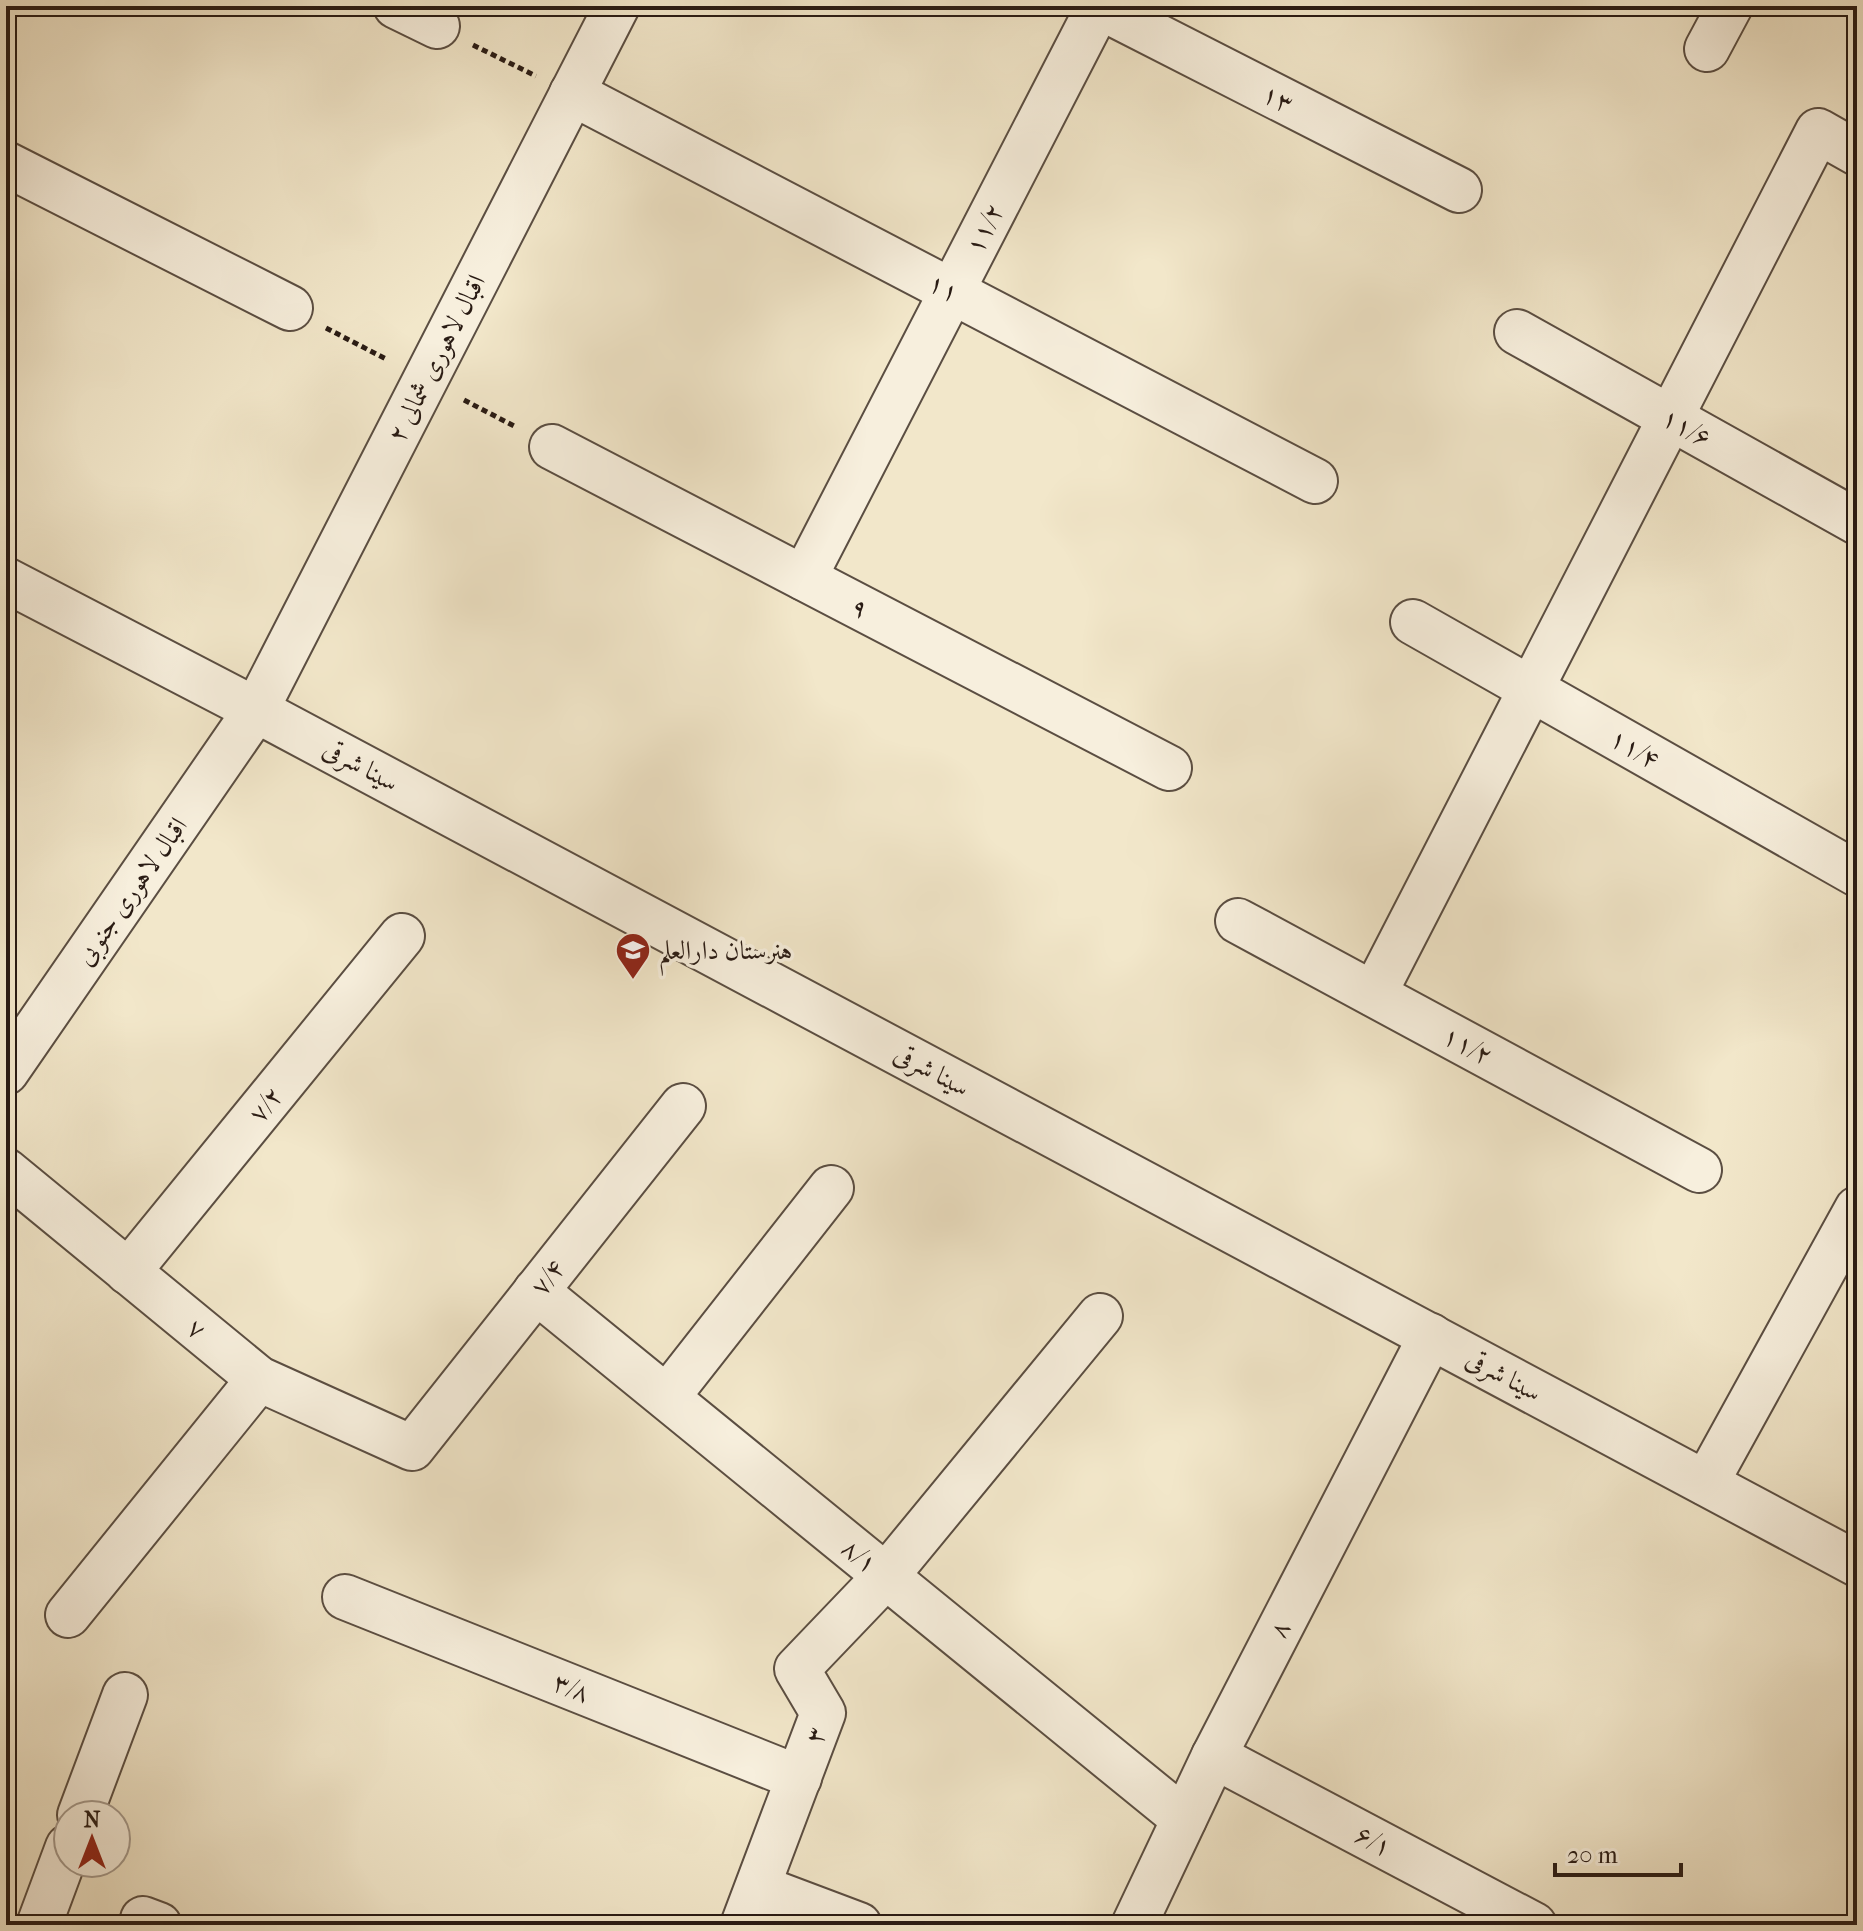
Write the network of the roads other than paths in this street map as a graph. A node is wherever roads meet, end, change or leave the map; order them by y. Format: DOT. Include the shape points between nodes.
graph roads {
  1 [pos="396,6"];
  2 [pos="617,6"];
  3 [pos="1099,6"];
  4 [pos="1730,6"];
  5 [pos="437,26"];
  6 [pos="1707,49"];
  7 [pos="572,93"];
  8 [pos="1857,153"];
  9 [pos="6,164"];
  10 [pos="1459,190"];
  11 [pos="952,291"];
  12 [pos="290,308"];
  13 [pos="1517,332"];
  14 [pos="1670,418"];
  15 [pos="552,447"];
  16 [pos="1315,481"];
  17 [pos="1857,522"];
  18 [pos="804,578"];
  19 [pos="6,580"];
  20 [pos="1413,622"];
  21 [pos="1531,689"];
  22 [pos="256,710"];
  23 [pos="1169,768"];
  24 [pos="1857,874"];
  25 [pos="1238,921"];
  26 [pos="402,936"];
  27 [pos="1374,994"];
  28 [pos="6,1072"];
  29 [pos="683,1106"];
  30 [pos="1699,1170"];
  31 [pos="6,1171"];
  32 [pos="831,1188"];
  33 [pos="1857,1209"];
  34 [pos="128,1272"];
  35 [pos="536,1291"];
  36 [pos="1100,1316"];
  37 [pos="1431,1336"];
  38 [pos="259,1379"];
  39 [pos="667,1397"];
  40 [pos="412,1448"];
  41 [pos="1706,1483"];
  42 [pos="1857,1564"];
  43 [pos="886,1576"];
  44 [pos="345,1597"];
  45 [pos="68,1615"];
  46 [pos="125,1695"];
  47 [pos="1214,1756"];
  48 [pos="799,1778"];
  49 [pos="86,1799"];
  50 [pos="1184,1819"];
  51 [pos="56,1879"];
  52 [pos="750,1906"];
  53 [pos="39,1925"];
  54 [pos="859,1925"];
  55 [pos="1134,1925"];
  56 [pos="1534,1925"];
  1 -- 5 [label="street"];
  2 -- 7 [label="street, اقبال لاهوری شمالی ۲"];
  3 -- 10 [label="street, ۱۳"];
  3 -- 11 [label="street, ۱۱/۲"];
  4 -- 6 [label="street"];
  7 -- 11 [label="street, ۱۱"];
  7 -- 22 [label="street, اقبال لاهوری شمالی ۲"];
  8 -- 14 [label="street" via="1818,131"];
  9 -- 12 [label="street"];
  11 -- 16 [label="street, ۱۱"];
  11 -- 18 [label="street, ۱۱/۲"];
  13 -- 14 [label="street, ۱۱/۶"];
  14 -- 17 [label="street, ۱۱/۶"];
  14 -- 21 [label="street"];
  15 -- 18 [label="street, ۹"];
  18 -- 23 [label="street, ۹"];
  19 -- 22 [label="street, سینا شرقی"];
  20 -- 21 [label="street, ۱۱/۴"];
  21 -- 24 [label="street, ۱۱/۴"];
  21 -- 27 [label="street"];
  22 -- 28 [label="street, اقبال لاهوری جنوبی"];
  22 -- 37 [label="street, سینا شرقی"];
  25 -- 27 [label="street, ۱۱/۲"];
  26 -- 34 [label="street, ۷/۲"];
  27 -- 30 [label="street, ۱۱/۲"];
  29 -- 35 [label="street, ۷/۴"];
  31 -- 34 [label="street, ۷"];
  32 -- 39 [label="street"];
  33 -- 41 [label="street"];
  34 -- 38 [label="street, ۷"];
  35 -- 39 [label="street, ۸/۱"];
  35 -- 40 [label="street, ۷/۴"];
  36 -- 43 [label="street"];
  37 -- 41 [label="street, سینا شرقی"];
  37 -- 47 [label="street, ۸"];
  38 -- 40 [label="street, ۷"];
  38 -- 45 [label="street"];
  39 -- 43 [label="street, ۸/۱"];
  41 -- 42 [label="street, سینا شرقی"];
  43 -- 48 [label="street, ۳" via="797,1669 823,1713"];
  43 -- 50 [label="street, ۸/۱"];
  44 -- 48 [label="street, ۳/۸"];
  46 -- 49 [label="street"];
  47 -- 50 [label="street, ۸"];
  47 -- 56 [label="street, ۶/۱"];
  48 -- 52 [label="street, ۳"];
  50 -- 55 [label="street, ۸"];
  51 -- 53 [label="street"];
  52 -- 54 [label="street"];
}
